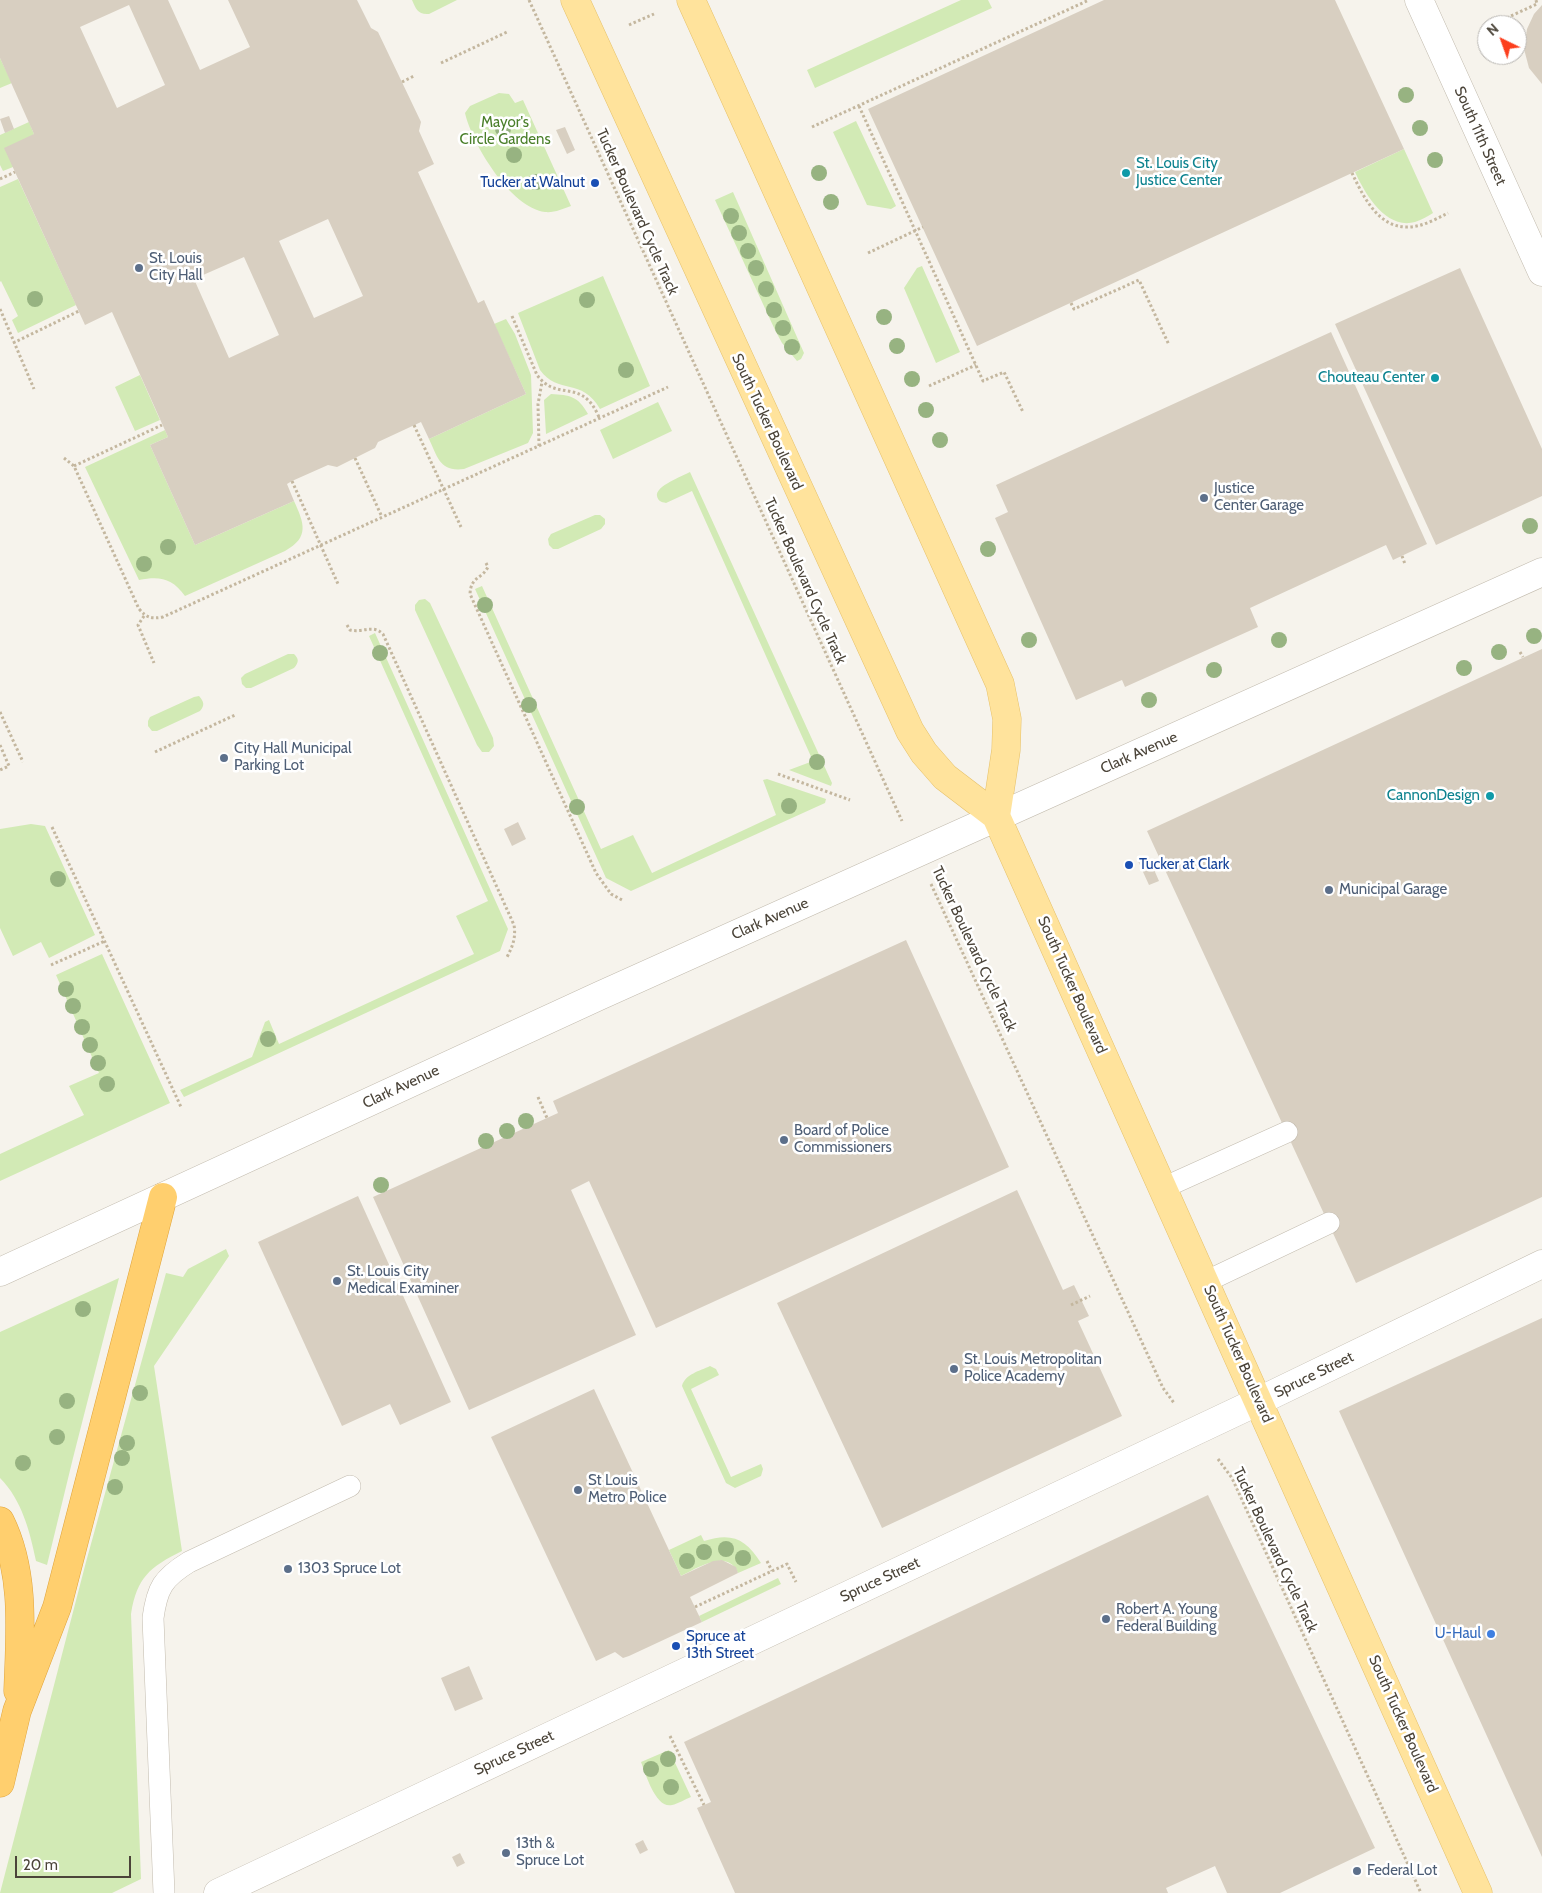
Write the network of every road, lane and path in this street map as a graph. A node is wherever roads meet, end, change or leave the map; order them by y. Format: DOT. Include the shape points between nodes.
graph roads {
  1 [pos="529,0"];
  2 [pos="575,0"];
  3 [pos="691,0"];
  4 [pos="1089,0"];
  5 [pos="1419,0"];
  6 [pos="1538,3"];
  7 [pos="654,14"];
  8 [pos="1513,15"];
  9 [pos="629,24"];
  10 [pos="507,32"];
  11 [pos="441,63"];
  12 [pos="414,76"];
  13 [pos="402,82"];
  14 [pos="859,106"];
  15 [pos="812,127"];
  16 [pos="15,172"];
  17 [pos="1352,173"];
  18 [pos="0,179"];
  19 [pos="1448,213"];
  20 [pos="923,227"];
  21 [pos="915,230"];
  22 [pos="868,253"];
  23 [pos="1542,272"];
  24 [pos="1072,303"];
  25 [pos="0,309"];
  26 [pos="79,312"];
  27 [pos="512,316"];
  28 [pos="13,343"];
  29 [pos="1169,344"];
  30 [pos="976,365"];
  31 [pos="542,382"];
  32 [pos="929,386"];
  33 [pos="668,387"];
  34 [pos="34,389"];
  35 [pos="1023,412"];
  36 [pos="600,418"];
  37 [pos="162,425"];
  38 [pos="414,425"];
  39 [pos="539,446"];
  40 [pos="64,458"];
  41 [pos="355,458"];
  42 [pos="74,466"];
  43 [pos="292,481"];
  44 [pos="444,489"];
  45 [pos="382,517"];
  46 [pos="461,527"];
  47 [pos="321,545"];
  48 [pos="1402,556"];
  49 [pos="486,562"];
  50 [pos="1405,564"];
  51 [pos="1542,572"];
  52 [pos="338,584"];
  53 [pos="144,616"];
  54 [pos="347,625"];
  55 [pos="1520,652"];
  56 [pos="1523,658"];
  57 [pos="154,663"];
  58 [pos="0,712"];
  59 [pos="235,716"];
  60 [pos="2,720"];
  61 [pos="0,745"];
  62 [pos="155,752"];
  63 [pos="23,762"];
  64 [pos="0,770"];
  65 [pos="778,774"];
  66 [pos="850,800"];
  67 [pos="996,816"];
  68 [pos="52,827"];
  69 [pos="917,853"];
  70 [pos="624,902"];
  71 [pos="105,941"];
  72 [pos="507,957"];
  73 [pos="52,966"];
  74 [pos="538,1097"];
  75 [pos="181,1108"];
  76 [pos="547,1118"];
  77 [pos="1287,1132"];
  78 [pos="1163,1188"];
  79 [pos="163,1197"];
  80 [pos="1329,1223"];
  81 [pos="1542,1264"];
  82 [pos="0,1272"];
  83 [pos="1205,1282"];
  84 [pos="1090,1296"];
  85 [pos="1070,1305"];
  86 [pos="1259,1402"];
  87 [pos="1196,1431"];
  88 [pos="350,1486"];
  89 [pos="0,1521"];
  90 [pos="767,1561"];
  91 [pos="772,1571"];
  92 [pos="796,1582"];
  93 [pos="695,1607"];
  94 [pos="17,1711"];
  95 [pos="670,1736"];
  96 [pos="0,1783"];
  97 [pos="704,1805"];
  98 [pos="164,1893"];
  99 [pos="218,1893"];
  100 [pos="1421,1893"];
  101 [pos="1478,1893"];
  1 -- 69 [label="path, Tucker Boulevard Cycle Track"];
  2 -- 67 [label="main road, South Tucker Boulevard" via="910,731 945,776"];
  3 -- 67 [label="main road" via="1000,684 1007,719"];
  4 -- 14 [label="path"];
  5 -- 23 [label="street, South 11th Street"];
  6 -- 8 [label="path"];
  7 -- 9 [label="path"];
  10 -- 11 [label="path"];
  12 -- 13 [label="path"];
  14 -- 15 [label="path"];
  14 -- 21 [label="path"];
  16 -- 18 [label="path"];
  17 -- 19 [label="path" via="1373,210 1396,225 1418,226"];
  20 -- 21 [label="path"];
  21 -- 22 [label="path"];
  21 -- 30 [label="path"];
  24 -- 29 [label="path" via="1074,309 1139,280"];
  25 -- 28 [label="path"];
  26 -- 28 [label="path"];
  27 -- 31 [label="path"];
  28 -- 34 [label="path"];
  30 -- 32 [label="path"];
  30 -- 35 [label="path" via="983,381 1004,372"];
  31 -- 36 [label="path" via="551,388 582,396 590,401"];
  31 -- 39 [label="path" via="538,404"];
  33 -- 36 [label="path"];
  36 -- 39 [label="path"];
  37 -- 42 [label="path"];
  38 -- 44 [label="path"];
  39 -- 44 [label="path"];
  40 -- 42 [label="path"];
  41 -- 45 [label="path"];
  42 -- 53 [label="path"];
  43 -- 47 [label="path"];
  44 -- 45 [label="path"];
  44 -- 46 [label="path"];
  45 -- 47 [label="path"];
  47 -- 52 [label="path"];
  47 -- 53 [label="path" via="163,617 152,619"];
  48 -- 50 [label="path"];
  49 -- 70 [label="path" via="488,567 471,585 470,594 596,873 611,894"];
  51 -- 67 [label="street, Clark Avenue"];
  53 -- 57 [label="path" via="138,625"];
  54 -- 72 [label="path" via="357,632 368,628 378,629 383,634 514,924 513,946"];
  55 -- 56 [label="path"];
  58 -- 60 [label="path"];
  59 -- 62 [label="path"];
  60 -- 63 [label="path"];
  61 -- 64 [label="path" via="9,766"];
  65 -- 66 [label="path"];
  67 -- 69 [label="street, Clark Avenue"];
  67 -- 78 [label="main road, South Tucker Boulevard"];
  68 -- 71 [label="path"];
  69 -- 79 [label="street, Clark Avenue"];
  69 -- 87 [label="path, Tucker Boulevard Cycle Track" via="1163,1388"];
  71 -- 73 [label="path"];
  71 -- 75 [label="path"];
  74 -- 76 [label="path"];
  77 -- 78 [label="lane"];
  78 -- 83 [label="main road, South Tucker Boulevard"];
  79 -- 82 [label="street, Clark Avenue"];
  79 -- 94 [label="highway" via="57,1607"];
  80 -- 83 [label="lane"];
  81 -- 86 [label="street, Spruce Street"];
  83 -- 86 [label="main road, South Tucker Boulevard"];
  84 -- 85 [label="path"];
  86 -- 87 [label="street, Spruce Street"];
  86 -- 101 [label="main road, South Tucker Boulevard"];
  87 -- 99 [label="street, Spruce Street"];
  87 -- 100 [label="path, Tucker Boulevard Cycle Track" via="1232,1478"];
  88 -- 98 [label="lane" via="189,1562 172,1572 156,1598 153,1618"];
  89 -- 94 [label="highway" via="15,1567 20,1611"];
  90 -- 91 [label="path"];
  91 -- 92 [label="path" via="787,1564"];
  91 -- 93 [label="path"];
  94 -- 96 [label="highway"];
  95 -- 97 [label="path"];
}
